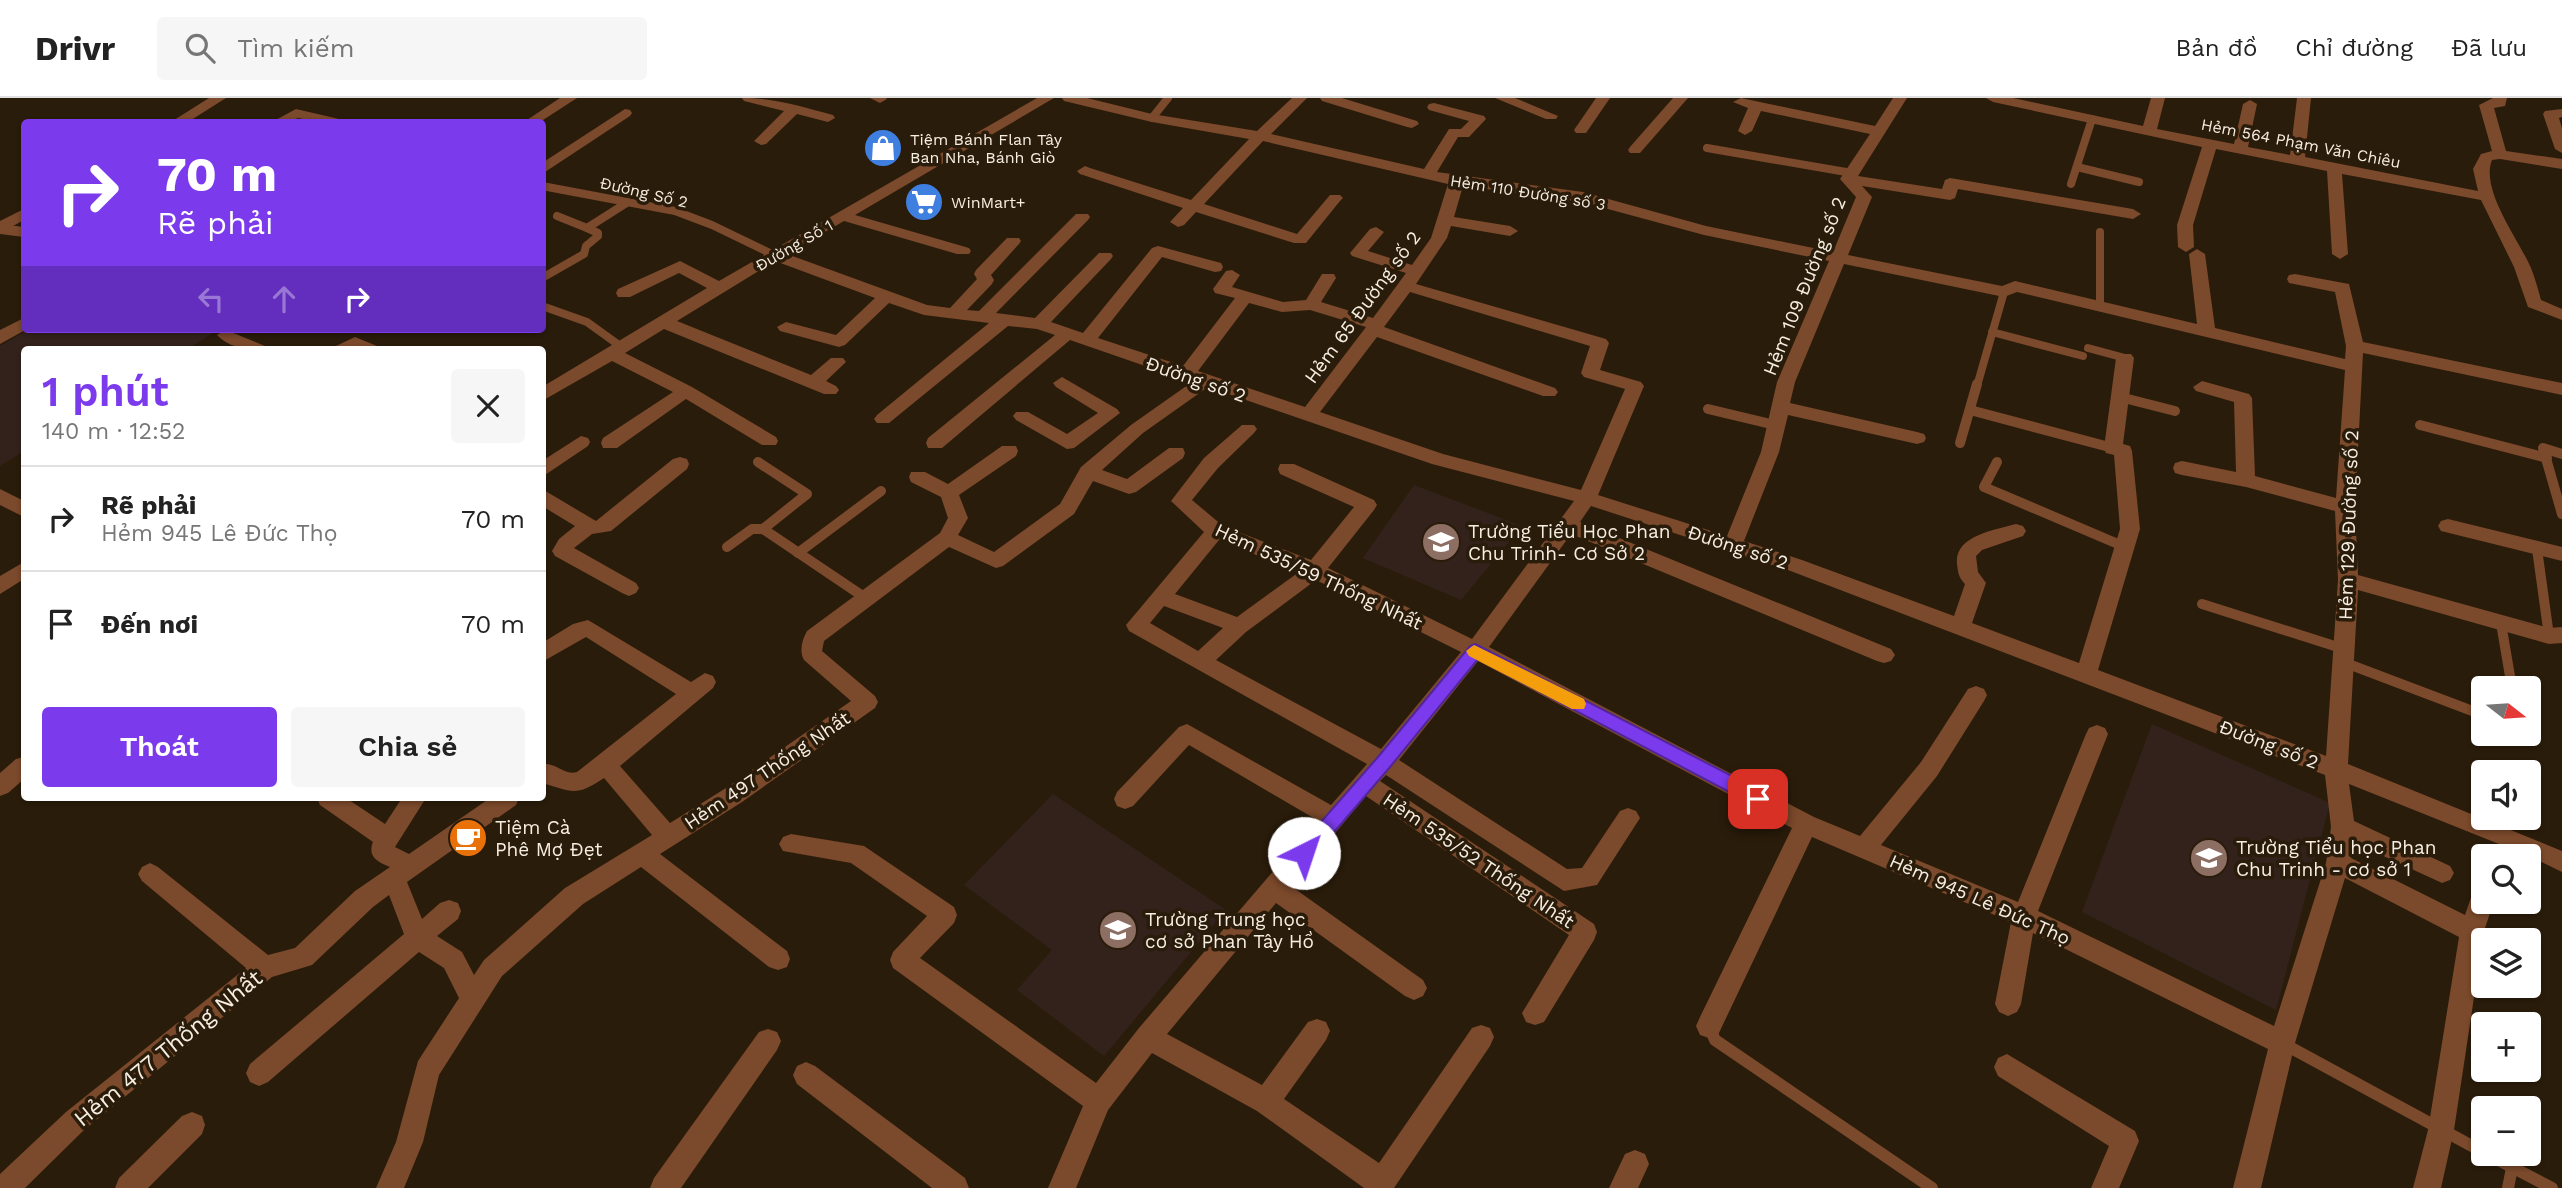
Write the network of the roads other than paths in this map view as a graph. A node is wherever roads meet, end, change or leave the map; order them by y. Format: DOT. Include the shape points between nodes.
graph roads {
  1 [pos="219,98"];
  2 [pos="570,98"];
  3 [pos="749,98"];
  4 [pos="1047,98"];
  5 [pos="1069,98"];
  6 [pos="1168,98"];
  7 [pos="1300,98"];
  8 [pos="1327,98"];
  9 [pos="1502,98"];
  10 [pos="1603,98"];
  11 [pos="1681,98"];
  12 [pos="1899,98"];
  13 [pos="1993,98"];
  14 [pos="2158,98"];
  15 [pos="2304,98"];
  16 [pos="2500,98"];
  17 [pos="1740,102"];
  18 [pos="1766,104"];
  19 [pos="2250,104"];
  20 [pos="1434,107"];
  21 [pos="795,108"];
  22 [pos="625,113"];
  23 [pos="2556,113"];
  24 [pos="1551,116"];
  25 [pos="828,118"];
  26 [pos="1152,118"];
  27 [pos="182,119"];
  28 [pos="285,119"];
  29 [pos="321,119"];
  30 [pos="536,119"];
  31 [pos="2092,119"];
  32 [pos="1412,124"];
  33 [pos="1581,130"];
  34 [pos="1745,131"];
  35 [pos="1878,131"];
  36 [pos="2149,132"];
  37 [pos="1260,136"];
  38 [pos="761,141"];
  39 [pos="2211,144"];
  40 [pos="1707,148"];
  41 [pos="2240,149"];
  42 [pos="2562,149"];
  43 [pos="1635,150"];
  44 [pos="2500,154"];
  45 [pos="2297,160"];
  46 [pos="2562,164"];
  47 [pos="546,167"];
  48 [pos="2077,167"];
  49 [pos="2334,167"];
  50 [pos="1085,171"];
  51 [pos="1428,174"];
  52 [pos="1850,176"];
  53 [pos="1457,181"];
  54 [pos="2139,182"];
  55 [pos="2071,184"];
  56 [pos="546,187"];
  57 [pos="2487,197"];
  58 [pos="1335,198"];
  59 [pos="628,202"];
  60 [pos="1194,206"];
  61 [pos="2133,215"];
  62 [pos="21,216"];
  63 [pos="557,216"];
  64 [pos="842,216"];
  65 [pos="1082,217"];
  66 [pos="1445,220"];
  67 [pos="1178,222"];
  68 [pos="0,228"];
  69 [pos="587,229"];
  70 [pos="1510,231"];
  71 [pos="21,232"];
  72 [pos="1376,232"];
  73 [pos="2100,232"];
  74 [pos="1013,241"];
  75 [pos="963,251"];
  76 [pos="2340,254"];
  77 [pos="774,255"];
  78 [pos="1105,256"];
  79 [pos="1836,258"];
  80 [pos="1215,267"];
  81 [pos="1416,271"];
  82 [pos="1232,275"];
  83 [pos="546,276"];
  84 [pos="1328,278"];
  85 [pos="2295,279"];
  86 [pos="1406,286"];
  87 [pos="720,289"];
  88 [pos="2004,292"];
  89 [pos="624,293"];
  90 [pos="886,296"];
  91 [pos="1245,296"];
  92 [pos="1311,305"];
  93 [pos="546,307"];
  94 [pos="2100,307"];
  95 [pos="954,314"];
  96 [pos="2562,315"];
  97 [pos="982,318"];
  98 [pos="1004,320"];
  99 [pos="666,323"];
  100 [pos="1039,324"];
  101 [pos="21,325"];
  102 [pos="786,327"];
  103 [pos="1375,328"];
  104 [pos="1992,332"];
  105 [pos="2207,332"];
  106 [pos="226,335"];
  107 [pos="0,338"];
  108 [pos="1077,338"];
  109 [pos="250,346"];
  110 [pos="2355,346"];
  111 [pos="618,351"];
  112 [pos="2125,358"];
  113 [pos="837,362"];
  114 [pos="2354,367"];
  115 [pos="1194,379"];
  116 [pos="1062,383"];
  117 [pos="2202,387"];
  118 [pos="2562,388"];
  119 [pos="686,391"];
  120 [pos="1549,392"];
  121 [pos="546,393"];
  122 [pos="2120,397"];
  123 [pos="1780,407"];
  124 [pos="1708,409"];
  125 [pos="1970,410"];
  126 [pos="2175,411"];
  127 [pos="1111,412"];
  128 [pos="1022,416"];
  129 [pos="1308,416"];
  130 [pos="883,419"];
  131 [pos="1775,425"];
  132 [pos="2420,425"];
  133 [pos="1136,429"];
  134 [pos="1248,429"];
  135 [pos="1917,438"];
  136 [pos="769,441"];
  137 [pos="581,442"];
  138 [pos="610,443"];
  139 [pos="935,443"];
  140 [pos="1961,443"];
  141 [pos="2113,448"];
  142 [pos="1009,451"];
  143 [pos="1176,453"];
  144 [pos="2562,454"];
  145 [pos="2547,458"];
  146 [pos="758,461"];
  147 [pos="1997,462"];
  148 [pos="680,464"];
  149 [pos="546,468"];
  150 [pos="2182,468"];
  151 [pos="1287,469"];
  152 [pos="1088,472"];
  153 [pos="918,477"];
  154 [pos="2246,480"];
  155 [pos="881,491"];
  156 [pos="949,493"];
  157 [pos="0,496"];
  158 [pos="1587,498"];
  159 [pos="546,499"];
  160 [pos="2345,507"];
  161 [pos="21,508"];
  162 [pos="2562,514"];
  163 [pos="1567,525"];
  164 [pos="589,526"];
  165 [pos="2448,526"];
  166 [pos="763,529"];
  167 [pos="1216,531"];
  168 [pos="2016,531"];
  169 [pos="947,538"];
  170 [pos="1733,545"];
  171 [pos="727,547"];
  172 [pos="2125,547"];
  173 [pos="2537,549"];
  174 [pos="798,553"];
  175 [pos="2562,554"];
  176 [pos="1315,570"];
  177 [pos="21,571"];
  178 [pos="2348,580"];
  179 [pos="0,586"];
  180 [pos="629,588"];
  181 [pos="864,597"];
  182 [pos="1162,597"];
  183 [pos="2203,604"];
  184 [pos="2501,623"];
  185 [pos="1239,626"];
  186 [pos="1960,627"];
  187 [pos="2555,635"];
  188 [pos="1475,650"];
  189 [pos="546,651"];
  190 [pos="1884,655"];
  191 [pos="2343,655"];
  192 [pos="1200,662"];
  193 [pos="2086,675"];
  194 [pos="2510,676"];
  195 [pos="1976,695"];
  196 [pos="2471,710"];
  197 [pos="2097,734"];
  198 [pos="1384,762"];
  199 [pos="605,764"];
  200 [pos="21,768"];
  201 [pos="2336,769"];
  202 [pos="546,773"];
  203 [pos="1364,782"];
  204 [pos="0,786"];
  205 [pos="1125,799"];
  206 [pos="332,801"];
  207 [pos="413,801"];
  208 [pos="505,801"];
  209 [pos="1628,818"];
  210 [pos="1335,819"];
  211 [pos="1806,824"];
  212 [pos="2343,827"];
  213 [pos="668,837"];
  214 [pos="387,838"];
  215 [pos="791,844"];
  216 [pos="1865,848"];
  217 [pos="642,853"];
  218 [pos="2562,862"];
  219 [pos="2338,863"];
  220 [pos="402,872"];
  221 [pos="2442,873"];
  222 [pos="150,874"];
  223 [pos="1274,888"];
  224 [pos="449,911"];
  225 [pos="2024,916"];
  226 [pos="2471,930"];
  227 [pos="417,937"];
  228 [pos="2471,937"];
  229 [pos="778,959"];
  230 [pos="265,968"];
  231 [pos="1413,988"];
  232 [pos="473,998"];
  233 [pos="2008,1004"];
  234 [pos="1535,1013"];
  235 [pos="1709,1026"];
  236 [pos="1317,1031"];
  237 [pos="1148,1037"];
  238 [pos="1481,1037"];
  239 [pos="768,1041"];
  240 [pos="2282,1043"];
  241 [pos="2007,1067"];
  242 [pos="259,1073"];
  243 [pos="806,1075"];
  244 [pos="1099,1101"];
  245 [pos="1266,1102"];
  246 [pos="192,1125"];
  247 [pos="2441,1130"];
  248 [pos="2471,1146"];
  249 [pos="2508,1166"];
  250 [pos="2512,1168"];
  251 [pos="1380,1185"];
  252 [pos="5,1188"];
  253 [pos="129,1188"];
  254 [pos="390,1188"];
  255 [pos="664,1188"];
  256 [pos="955,1188"];
  257 [pos="1062,1188"];
  258 [pos="1932,1188"];
  259 [pos="2105,1188"];
  260 [pos="2247,1188"];
  261 [pos="2427,1188"];
  262 [pos="2508,1188"];
  263 [pos="2552,1188"];
  1 -- 27 [label="street"];
  2 -- 30 [label="street"];
  3 -- 21 [label="street"];
  4 -- 64 [label="street, Đường Số 1"];
  5 -- 26 [label="street"];
  6 -- 26 [label="lane"];
  7 -- 37 [label="street"];
  8 -- 32 [label="street"];
  9 -- 24 [label="street"];
  10 -- 33 [label="street"];
  11 -- 43 [label="street"];
  12 -- 35 [label="street, Hẻm 109 Đường số 2"];
  13 -- 31 [label="street, Hẻm 564 Phạm Văn Chiêu"];
  14 -- 36 [label="street"];
  15 -- 45 [label="street"];
  16 -- 44 [label="street" via="2500,103 2486,105"];
  17 -- 18 [label="street"];
  18 -- 34 [label="street"];
  18 -- 35 [label="street"];
  19 -- 41 [label="street"];
  20 -- 51 [label="street" via="1479,119 1464,134 1454,132"];
  21 -- 25 [label="street"];
  21 -- 38 [label="street"];
  22 -- 47 [label="street"];
  23 -- 42 [label="street"];
  26 -- 37 [label="street"];
  28 -- 29 [label="street" via="296,113"];
  31 -- 36 [label="street, Hẻm 564 Phạm Văn Chiêu"];
  31 -- 48 [label="lane"];
  35 -- 52 [label="street, Hẻm 109 Đường số 2"];
  36 -- 39 [label="street, Hẻm 564 Phạm Văn Chiêu"];
  37 -- 51 [label="street, Hẻm 110 Đường số 3"];
  37 -- 60 [label="street"];
  39 -- 41 [label="street, Hẻm 564 Phạm Văn Chiêu"];
  39 -- 105 [label="street" via="2185,225"];
  40 -- 52 [label="lane"];
  41 -- 45 [label="street, Hẻm 564 Phạm Văn Chiêu"];
  44 -- 46 [label="street"];
  44 -- 57 [label="street" via="2486,157 2481,169"];
  45 -- 49 [label="street, Hẻm 564 Phạm Văn Chiêu"];
  48 -- 54 [label="lane"];
  48 -- 55 [label="lane"];
  49 -- 57 [label="street, Hẻm 564 Phạm Văn Chiêu"];
  49 -- 76 [label="street"];
  50 -- 60 [label="street"];
  51 -- 53 [label="street, Hẻm 110 Đường số 3"];
  52 -- 61 [label="street" via="1950,195 1950,183"];
  52 -- 79 [label="street, Hẻm 109 Đường số 2" via="1864,197"];
  53 -- 66 [label="street, Hẻm 65 Đường số 2"];
  53 -- 79 [label="street, Hẻm 110 Đường số 3" via="1583,197 1703,230"];
  56 -- 59 [label="lane, Đường Số 2"];
  57 -- 96 [label="street" via="2535,303"];
  58 -- 60 [label="street" via="1300,240"];
  59 -- 69 [label="lane"];
  59 -- 77 [label="lane, Đường Số 2" via="675,211"];
  60 -- 67 [label="street"];
  62 -- 68 [label="street"];
  63 -- 69 [label="lane"];
  64 -- 75 [label="street"];
  64 -- 77 [label="street, Đường Số 1"];
  65 -- 97 [label="street"];
  66 -- 70 [label="street"];
  66 -- 81 [label="street, Hẻm 65 Đường số 2" via="1439,238"];
  68 -- 71 [label="street"];
  69 -- 83 [label="lane" via="598,236 584,254"];
  72 -- 81 [label="street" via="1358,253"];
  73 -- 94 [label="lane"];
  74 -- 95 [label="street" via="982,274 986,280"];
  77 -- 87 [label="street, Đường Số 1"];
  77 -- 90 [label="street, Đường số 2"];
  78 -- 100 [label="street"];
  79 -- 88 [label="street, Hẻm 110 Đường số 3"];
  79 -- 123 [label="street, Hẻm 109 Đường số 2"];
  80 -- 108 [label="street" via="1158,251"];
  81 -- 86 [label="street, Hẻm 65 Đường số 2"];
  82 -- 91 [label="street" via="1222,289"];
  84 -- 92 [label="street"];
  85 -- 110 [label="street, Hẻm 129 Đường số 2" via="2343,288"];
  86 -- 103 [label="street, Hẻm 65 Đường số 2"];
  86 -- 158 [label="street" via="1600,343 1590,373 1635,386"];
  87 -- 89 [label="street" via="680,266"];
  87 -- 99 [label="street, Đường Số 1"];
  88 -- 94 [label="street, Hẻm 110 Đường số 3" via="2015,286"];
  88 -- 104 [label="lane"];
  90 -- 95 [label="street, Đường số 2" via="924,310"];
  90 -- 102 [label="street" via="839,341"];
  91 -- 92 [label="street" via="1282,306"];
  91 -- 115 [label="street"];
  92 -- 103 [label="street"];
  93 -- 111 [label="lane" via="581,318"];
  94 -- 105 [label="street, Hẻm 110 Đường số 3"];
  95 -- 97 [label="street, Đường số 2"];
  97 -- 98 [label="street, Đường số 2"];
  98 -- 100 [label="street, Đường số 2"];
  98 -- 130 [label="street"];
  99 -- 111 [label="street, Đường Số 1"];
  99 -- 113 [label="street" via="822,386"];
  100 -- 108 [label="street, Đường số 2"];
  101 -- 107 [label="street"];
  103 -- 120 [label="street"];
  103 -- 129 [label="street, Hẻm 65 Đường số 2"];
  104 -- 112 [label="lane"];
  104 -- 125 [label="lane"];
  105 -- 114 [label="street, Hẻm 110 Đường số 3"];
  106 -- 109 [label="street"];
  108 -- 115 [label="street, Đường số 2"];
  108 -- 139 [label="street"];
  110 -- 114 [label="street, Hẻm 129 Đường số 2"];
  110 -- 118 [label="street"];
  111 -- 119 [label="street"];
  111 -- 121 [label="street, Đường Số 1"];
  112 -- 122 [label="street"];
  114 -- 160 [label="street, Hẻm 129 Đường số 2"];
  115 -- 129 [label="street, Đường số 2"];
  115 -- 133 [label="street"];
  116 -- 127 [label="street"];
  117 -- 154 [label="street" via="2243,398"];
  119 -- 136 [label="street"];
  119 -- 138 [label="street"];
  122 -- 126 [label="lane"];
  122 -- 141 [label="street"];
  123 -- 131 [label="street, Hẻm 109 Đường số 2"];
  123 -- 135 [label="street"];
  124 -- 131 [label="lane"];
  125 -- 140 [label="lane"];
  125 -- 141 [label="lane"];
  127 -- 128 [label="street" via="1067,443"];
  127 -- 133 [label="street"];
  129 -- 158 [label="street, Đường số 2" via="1438,459"];
  131 -- 170 [label="street, Hẻm 109 Đường số 2" via="1770,452"];
  132 -- 145 [label="lane"];
  133 -- 152 [label="street"];
  134 -- 167 [label="street, Hẻm 535/59 Thống Nhất" via="1211,463 1181,501"];
  137 -- 149 [label="street"];
  141 -- 172 [label="street" via="2123,451 2130,529"];
  142 -- 156 [label="street"];
  143 -- 152 [label="street" via="1129,487"];
  144 -- 145 [label="lane" via="2543,448"];
  145 -- 162 [label="lane"];
  146 -- 166 [label="lane" via="807,494"];
  147 -- 172 [label="lane" via="1984,487"];
  148 -- 164 [label="street" via="604,526"];
  150 -- 154 [label="street"];
  151 -- 176 [label="street" via="1367,505"];
  152 -- 169 [label="street" via="1067,509 996,561"];
  153 -- 156 [label="street"];
  154 -- 160 [label="street"];
  155 -- 174 [label="lane"];
  156 -- 169 [label="street" via="958,518"];
  157 -- 161 [label="street"];
  158 -- 163 [label="street"];
  158 -- 170 [label="street, Đường số 2"];
  159 -- 164 [label="street"];
  160 -- 178 [label="street, Hẻm 129 Đường số 2"];
  163 -- 188 [label="street"];
  163 -- 190 [label="street"];
  164 -- 180 [label="street" via="562,551"];
  165 -- 173 [label="street"];
  166 -- 171 [label="lane" via="752,528"];
  166 -- 174 [label="lane"];
  167 -- 176 [label="street, Hẻm 535/59 Thống Nhất"];
  167 -- 182 [label="street"];
  168 -- 186 [label="street" via="1975,545 1966,554 1968,574 1976,583"];
  169 -- 181 [label="street, Hẻm 497 Thống Nhất"];
  170 -- 186 [label="street, Đường số 2"];
  172 -- 193 [label="street"];
  173 -- 175 [label="street"];
  173 -- 187 [label="lane"];
  174 -- 181 [label="lane"];
  176 -- 185 [label="street"];
  176 -- 188 [label="street, Hẻm 535/59 Thống Nhất"];
  177 -- 179 [label="street"];
  178 -- 184 [label="street"];
  178 -- 191 [label="street, Hẻm 129 Đường số 2"];
  181 -- 213 [label="street, Hẻm 497 Thống Nhất" via="814,637 811,654 867,702"];
  182 -- 185 [label="street"];
  182 -- 192 [label="street" via="1136,625"];
  183 -- 191 [label="lane"];
  184 -- 187 [label="street"];
  184 -- 194 [label="lane"];
  185 -- 192 [label="street"];
  186 -- 193 [label="street, Đường số 2"];
  188 -- 198 [label="street"];
  188 -- 211 [label="street, Hẻm 945 Lê Đức Thọ"];
  189 -- 199 [label="street" via="588,628 699,687"];
  191 -- 196 [label="lane"];
  191 -- 201 [label="street, Hẻm 129 Đường số 2"];
  192 -- 198 [label="street"];
  193 -- 201 [label="street, Đường số 2"];
  195 -- 216 [label="street" via="1929,769"];
  197 -- 225 [label="street"];
  198 -- 203 [label="street"];
  198 -- 209 [label="street" via="1564,880 1588,878"];
  199 -- 202 [label="street" via="578,783"];
  199 -- 213 [label="street"];
  200 -- 204 [label="street"];
  201 -- 212 [label="street, Hẻm 129 Đường số 2"];
  201 -- 218 [label="street, Đường số 2"];
  203 -- 210 [label="street"];
  203 -- 234 [label="street, Hẻm 535/52 Thống Nhất" via="1585,932"];
  205 -- 210 [label="street" via="1187,733"];
  206 -- 214 [label="street"];
  207 -- 214 [label="street"];
  208 -- 220 [label="street, Hẻm 477 Thống Nhất"];
  210 -- 223 [label="street"];
  211 -- 216 [label="street, Hẻm 945 Lê Đức Thọ"];
  211 -- 235 [label="street"];
  212 -- 219 [label="street, Hẻm 129 Đường số 2"];
  212 -- 221 [label="street"];
  213 -- 217 [label="street, Hẻm 497 Thống Nhất"];
  214 -- 220 [label="street" via="383,853"];
  215 -- 244 [label="street" via="856,853 945,915 902,960"];
  216 -- 225 [label="street, Hẻm 945 Lê Đức Thọ"];
  217 -- 229 [label="street"];
  217 -- 232 [label="street, Hẻm 497 Thống Nhất" via="574,896 493,968"];
  219 -- 226 [label="street"];
  219 -- 240 [label="street, Hẻm 129 Đường số 2"];
  220 -- 227 [label="street"];
  220 -- 230 [label="street, Hẻm 477 Thống Nhất" via="364,899 303,957"];
  222 -- 230 [label="street"];
  223 -- 231 [label="street"];
  223 -- 237 [label="street"];
  224 -- 227 [label="street"];
  225 -- 233 [label="street"];
  225 -- 240 [label="street, Hẻm 945 Lê Đức Thọ"];
  227 -- 232 [label="street" via="453,960"];
  227 -- 242 [label="street"];
  228 -- 247 [label="street"];
  230 -- 252 [label="street, Hẻm 477 Thống Nhất" via="75,1121"];
  232 -- 254 [label="street, Hẻm 497 Thống Nhất" via="426,1070 409,1142"];
  235 -- 258 [label="lane" via="1714,1040"];
  236 -- 245 [label="street"];
  237 -- 244 [label="street"];
  237 -- 245 [label="street"];
  238 -- 251 [label="street"];
  239 -- 255 [label="street"];
  240 -- 247 [label="lane, Hẻm 945 Lê Đức Thọ"];
  240 -- 260 [label="street, Hẻm 129 Đường số 2"];
  241 -- 259 [label="street" via="2125,1141"];
  243 -- 256 [label="street"];
  244 -- 257 [label="street"];
  245 -- 251 [label="street"];
  246 -- 253 [label="street"];
  247 -- 248 [label="lane, Hẻm 945 Lê Đức Thọ"];
  247 -- 261 [label="street"];
  249 -- 250 [label="lane, Hẻm 945 Lê Đức Thọ"];
  250 -- 262 [label="lane"];
  250 -- 263 [label="lane, Hẻm 945 Lê Đức Thọ"];
}
